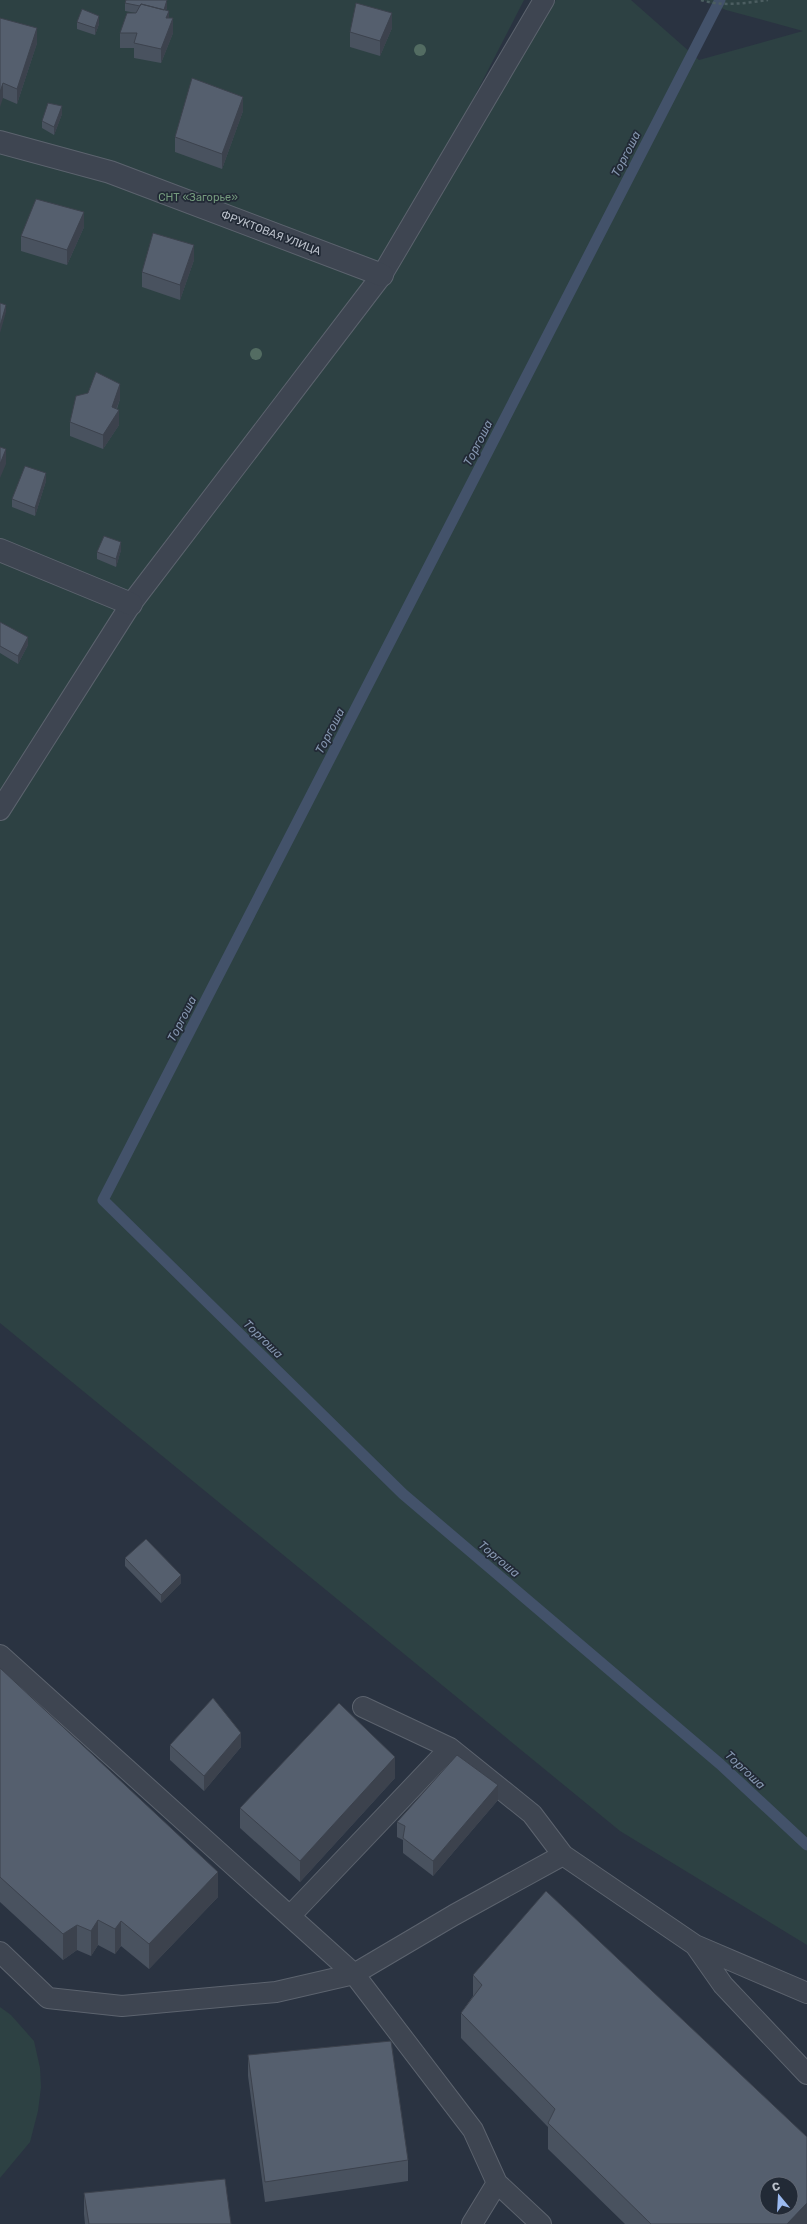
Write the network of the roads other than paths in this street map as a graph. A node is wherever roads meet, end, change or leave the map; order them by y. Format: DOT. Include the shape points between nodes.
graph roads {
  1 [pos="544,0"];
  2 [pos="0,142"];
  3 [pos="382,275"];
  4 [pos="0,550"];
  5 [pos="131,604"];
  6 [pos="0,810"];
  7 [pos="0,1655"];
  8 [pos="363,1707"];
  9 [pos="450,1748"];
  10 [pos="563,1855"];
  11 [pos="290,1916"];
  12 [pos="696,1945"];
  13 [pos="0,1952"];
  14 [pos="354,1974"];
  15 [pos="807,1993"];
  16 [pos="807,2074"];
  17 [pos="497,2183"];
  18 [pos="472,2224"];
  19 [pos="541,2224"];
  1 -- 3 [label="lane"];
  2 -- 3 [label="street, ФРУКТОВАЯ УЛИЦА" via="110,172"];
  3 -- 5 [label="lane"];
  4 -- 5 [label="street"];
  5 -- 6 [label="lane"];
  7 -- 11 [label="lane"];
  8 -- 9 [label="lane"];
  9 -- 10 [label="lane" via="532,1814"];
  9 -- 11 [label="lane"];
  10 -- 12 [label="lane"];
  10 -- 14 [label="lane"];
  11 -- 14 [label="lane"];
  12 -- 15 [label="lane"];
  12 -- 16 [label="lane" via="723,1985"];
  13 -- 14 [label="lane" via="48,1998 122,2006 276,1992"];
  14 -- 17 [label="lane" via="473,2130"];
  17 -- 18 [label="lane"];
  17 -- 19 [label="lane"];
}
